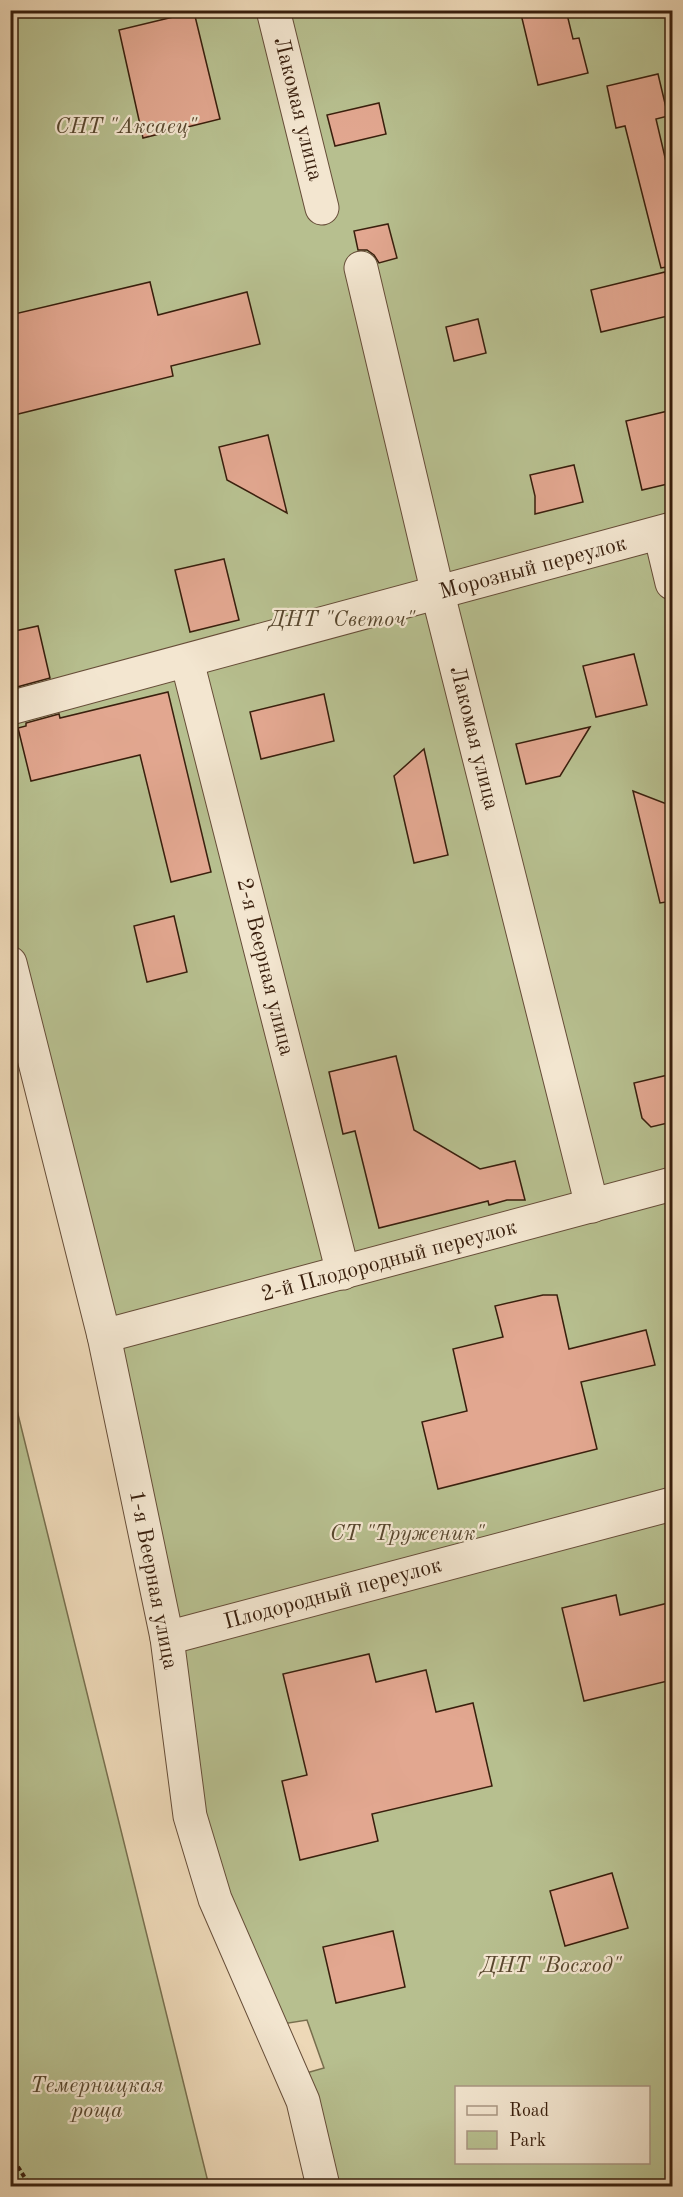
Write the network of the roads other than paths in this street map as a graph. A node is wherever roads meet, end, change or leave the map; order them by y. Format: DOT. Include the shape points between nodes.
graph roads {
  1 [pos="273,10"];
  2 [pos="322,208"];
  3 [pos="361,268"];
  4 [pos="666,531"];
  5 [pos="672,583"];
  6 [pos="438,594"];
  7 [pos="188,661"];
  8 [pos="10,708"];
  9 [pos="10,963"];
  10 [pos="672,1184"];
  11 [pos="592,1206"];
  12 [pos="344,1274"];
  13 [pos="104,1336"];
  14 [pos="672,1504"];
  15 [pos="167,1638"];
  16 [pos="323,2187"];
  1 -- 2 [label="street, Лакомая улица"];
  3 -- 6 [label="street, Лакомая улица"];
  4 -- 5 [label="street"];
  4 -- 6 [label="street, Морозный переулок"];
  6 -- 7 [label="street, Морозный переулок"];
  6 -- 11 [label="street, Лакомая улица"];
  7 -- 8 [label="street, Морозный переулок"];
  7 -- 12 [label="street, 2-я Веерная улица"];
  9 -- 13 [label="street, 1-я Веерная улица"];
  10 -- 11 [label="street, 2-й Плодородный переулок"];
  11 -- 12 [label="street, 2-й Плодородный переулок"];
  12 -- 13 [label="street, 2-й Плодородный переулок"];
  13 -- 15 [label="street, 1-я Веерная улица"];
  14 -- 15 [label="street, Плодородный переулок"];
  15 -- 16 [label="street, 1-я Веерная улица" via="190,1816 215,1899 303,2101"];
}
